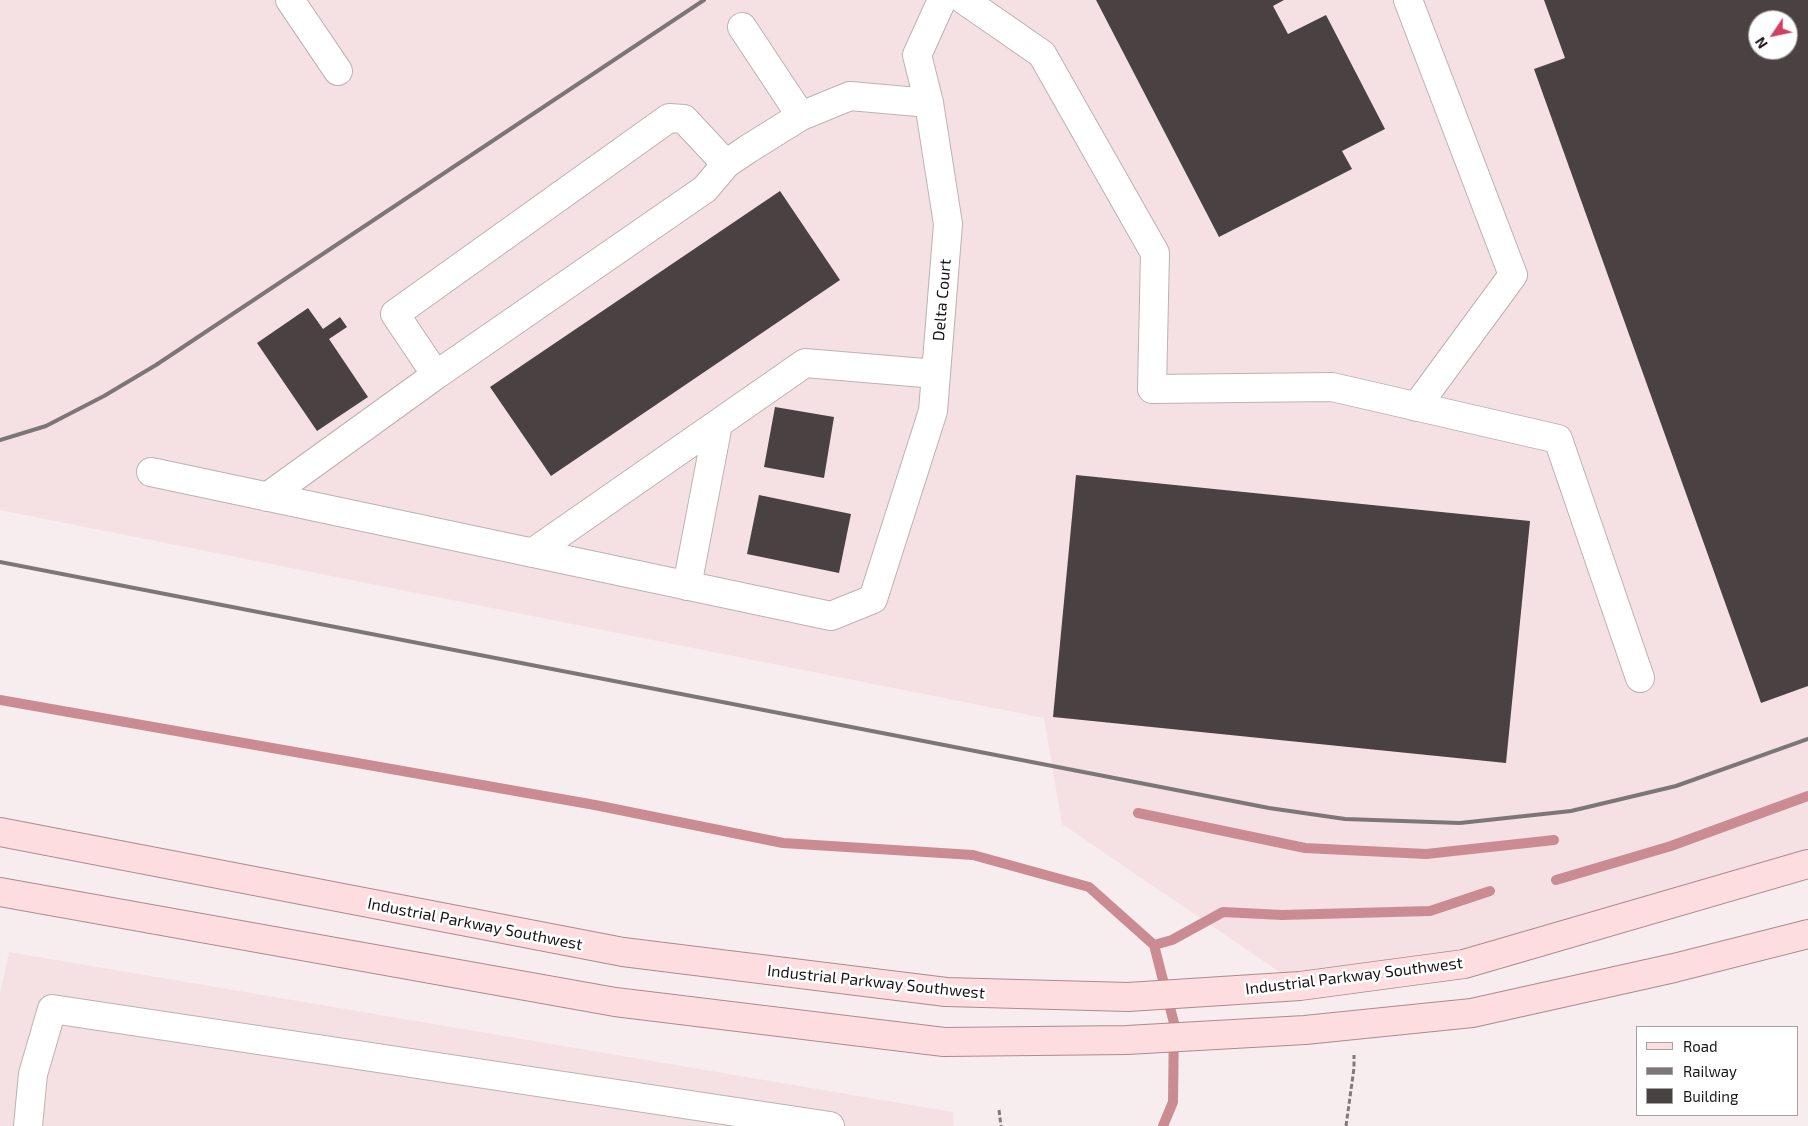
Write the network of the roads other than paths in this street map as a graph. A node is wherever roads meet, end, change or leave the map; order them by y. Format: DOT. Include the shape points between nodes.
graph roads {
  1 [pos="290,0"];
  2 [pos="942,0"];
  3 [pos="964,0"];
  4 [pos="1408,0"];
  5 [pos="742,28"];
  6 [pos="338,71"];
  7 [pos="929,103"];
  8 [pos="800,116"];
  9 [pos="726,164"];
  10 [pos="436,374"];
  11 [pos="936,374"];
  12 [pos="1416,406"];
  13 [pos="718,424"];
  14 [pos="151,472"];
  15 [pos="267,497"];
  16 [pos="532,553"];
  17 [pos="687,586"];
  18 [pos="1640,678"];
  19 [pos="0,832"];
  20 [pos="1808,864"];
  21 [pos="0,892"];
  22 [pos="1808,934"];
  23 [pos="28,1126"];
  24 [pos="830,1126"];
  1 -- 6 [label="street"];
  2 -- 7 [label="street, Delta Court" via="917,55"];
  3 -- 12 [label="street" via="1042,54 1155,253 1152,389 1332,387"];
  4 -- 12 [label="street" via="1513,275"];
  5 -- 8 [label="street"];
  7 -- 8 [label="street" via="850,96"];
  7 -- 11 [label="street, Delta Court" via="948,224"];
  8 -- 9 [label="street"];
  9 -- 10 [label="street" via="705,189"];
  9 -- 10 [label="street" via="684,120 669,118 395,314"];
  10 -- 15 [label="street"];
  11 -- 13 [label="street" via="805,363"];
  11 -- 17 [label="street, Delta Court" via="933,411 873,599 831,616"];
  12 -- 18 [label="street" via="1558,439"];
  13 -- 16 [label="street"];
  13 -- 17 [label="street"];
  14 -- 15 [label="street"];
  15 -- 16 [label="street"];
  16 -- 17 [label="street"];
  19 -- 20 [label="main road, Industrial Parkway Southwest" via="623,952 946,992 1128,996 1300,986 1464,964"];
  21 -- 22 [label="main road" via="615,1002 944,1042 1127,1040 1305,1030 1472,1013"];
  23 -- 24 [label="street" via="33,1074 52,1009"];
}
